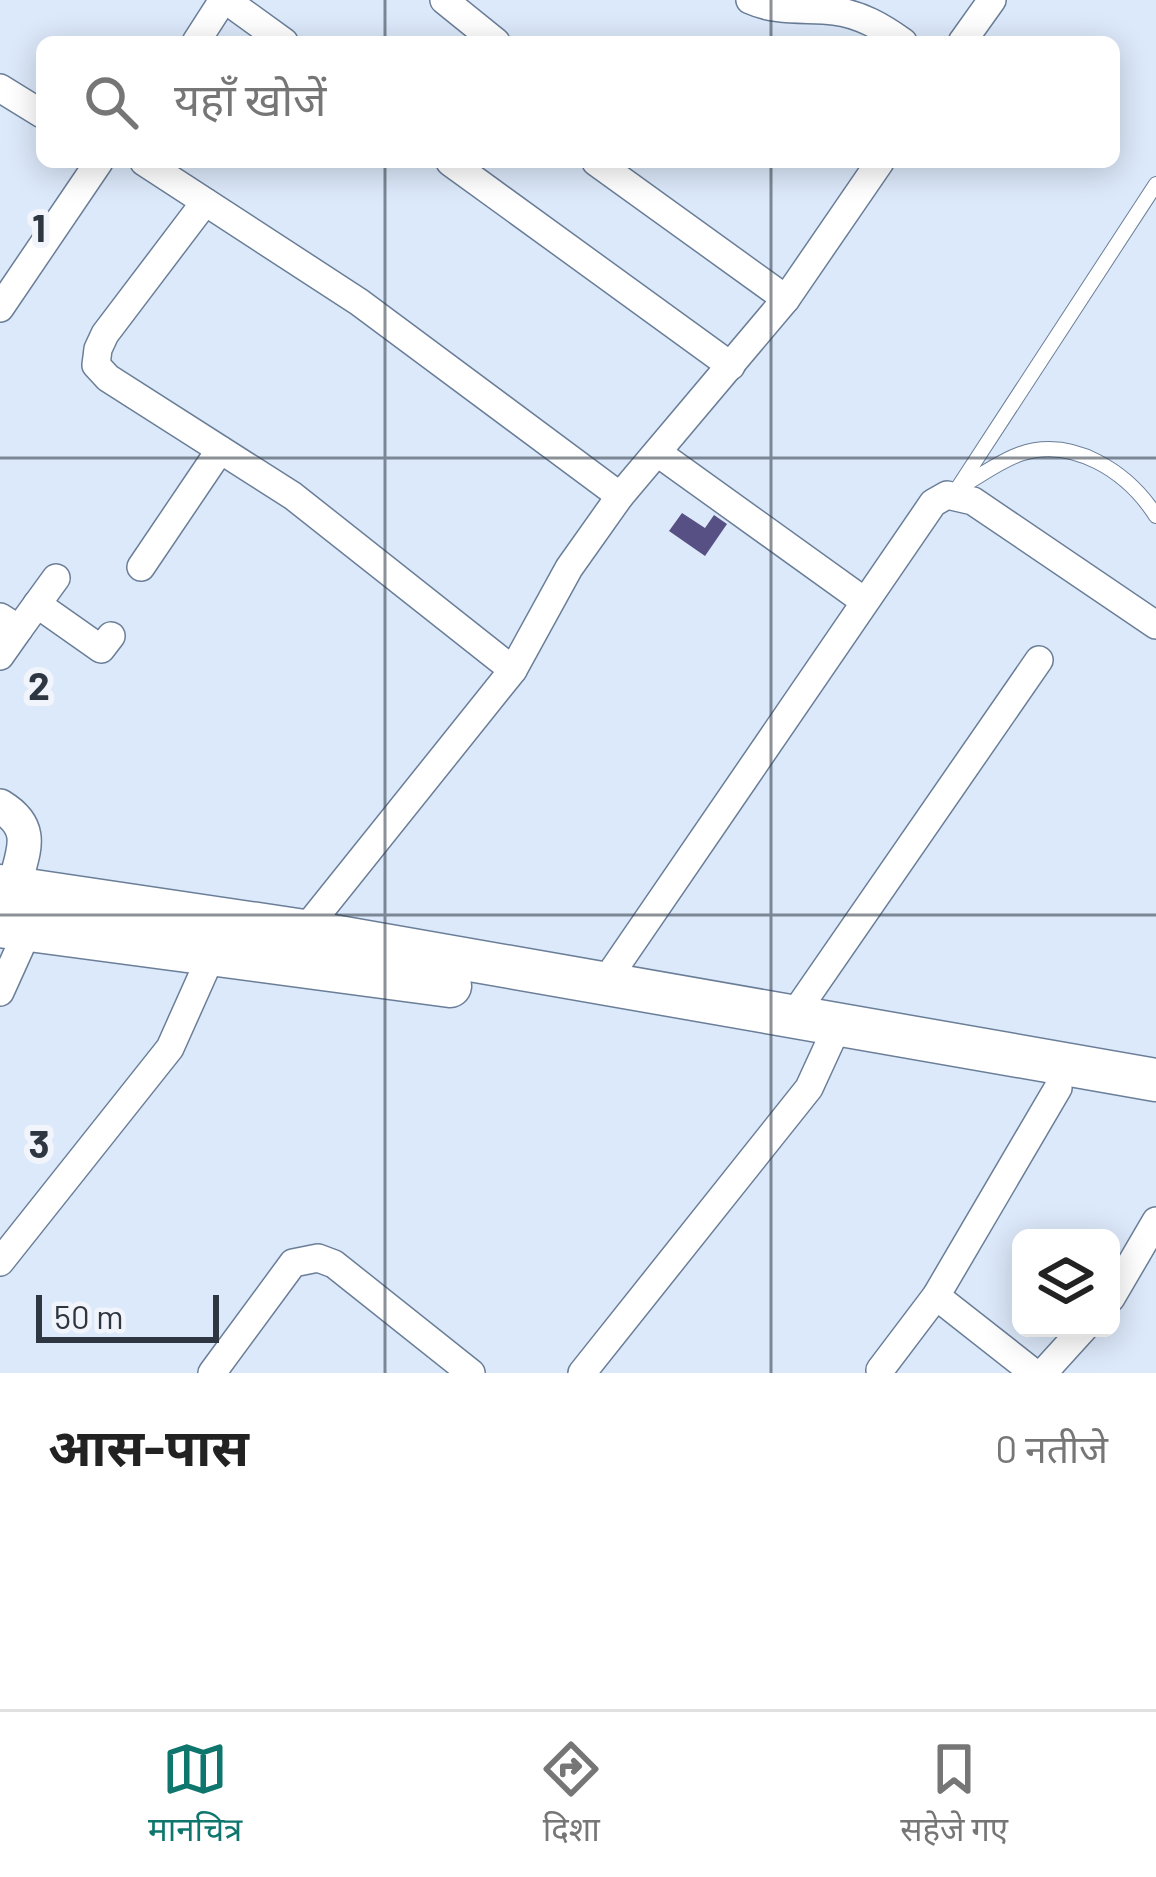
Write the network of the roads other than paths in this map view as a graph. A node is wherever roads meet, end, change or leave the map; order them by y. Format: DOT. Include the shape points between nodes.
graph roads {
  1 [pos="225,0"];
  2 [pos="444,0"];
  3 [pos="750,0"];
  4 [pos="992,0"];
  5 [pos="200,36"];
  6 [pos="276,36"];
  7 [pos="489,36"];
  8 [pos="894,36"];
  9 [pos="966,36"];
  10 [pos="0,88"];
  11 [pos="36,110"];
  12 [pos="95,168"];
  13 [pos="153,168"];
  14 [pos="458,168"];
  15 [pos="604,168"];
  16 [pos="876,168"];
  17 [pos="1156,184"];
  18 [pos="205,202"];
  19 [pos="786,299"];
  20 [pos="0,308"];
  21 [pos="731,366"];
  22 [pos="220,450"];
  23 [pos="658,454"];
  24 [pos="952,492"];
  25 [pos="620,496"];
  26 [pos="1156,516"];
  27 [pos="141,567"];
  28 [pos="56,578"];
  29 [pos="864,601"];
  30 [pos="37,604"];
  31 [pos="1154,618"];
  32 [pos="9,623"];
  33 [pos="110,636"];
  34 [pos="0,656"];
  35 [pos="1039,660"];
  36 [pos="513,670"];
  37 [pos="0,806"];
  38 [pos="11,908"];
  39 [pos="304,931"];
  40 [pos="212,954"];
  41 [pos="603,986"];
  42 [pos="0,992"];
  43 [pos="790,1018"];
  44 [pos="832,1040"];
  45 [pos="1156,1080"];
  46 [pos="1058,1088"];
  47 [pos="1156,1103"];
  48 [pos="1156,1221"];
  49 [pos="0,1262"];
  50 [pos="1120,1283"];
  51 [pos="936,1296"];
  52 [pos="1075,1337"];
  53 [pos="880,1370"];
  54 [pos="212,1373"];
  55 [pos="471,1373"];
  56 [pos="582,1373"];
  57 [pos="1038,1373"];
  1 -- 5 [label="street"];
  1 -- 6 [label="street"];
  2 -- 7 [label="street"];
  3 -- 8 [label="street" via="838,11"];
  4 -- 9 [label="street"];
  10 -- 11 [label="street"];
  12 -- 20 [label="street"];
  13 -- 18 [label="street"];
  14 -- 21 [label="street"];
  15 -- 19 [label="street"];
  16 -- 19 [label="street"];
  17 -- 24 [label="lane"];
  18 -- 22 [label="street" via="105,334 97,365"];
  18 -- 25 [label="street" via="359,302"];
  19 -- 21 [label="street"];
  21 -- 23 [label="street"];
  22 -- 27 [label="street"];
  22 -- 36 [label="street" via="293,496"];
  23 -- 25 [label="street"];
  23 -- 29 [label="street"];
  24 -- 26 [label="lane" via="1020,454 1058,448 1126,480"];
  24 -- 29 [label="street" via="933,503"];
  24 -- 31 [label="street"];
  25 -- 36 [label="street" via="568,568"];
  28 -- 30 [label="street"];
  29 -- 41 [label="street"];
  30 -- 32 [label="street"];
  30 -- 33 [label="street" via="101,650"];
  32 -- 34 [label="street"];
  35 -- 43 [label="street"];
  36 -- 39 [label="street"];
  37 -- 38 [label="street" via="26,835"];
  38 -- 39 [label="main road"];
  38 -- 40 [label="main road"];
  38 -- 42 [label="street"];
  39 -- 41 [label="main road"];
  40 -- 44 [label="main road"];
  40 -- 49 [label="street" via="170,1048"];
  41 -- 43 [label="main road"];
  43 -- 44 [label="main road"];
  44 -- 45 [label="main road"];
  44 -- 46 [label="main road"];
  44 -- 56 [label="street" via="809,1088"];
  46 -- 47 [label="main road"];
  46 -- 51 [label="street"];
  48 -- 50 [label="street"];
  51 -- 53 [label="street"];
  51 -- 57 [label="street"];
  52 -- 57 [label="street"];
  54 -- 55 [label="street" via="304,1258 334,1264"];
}
